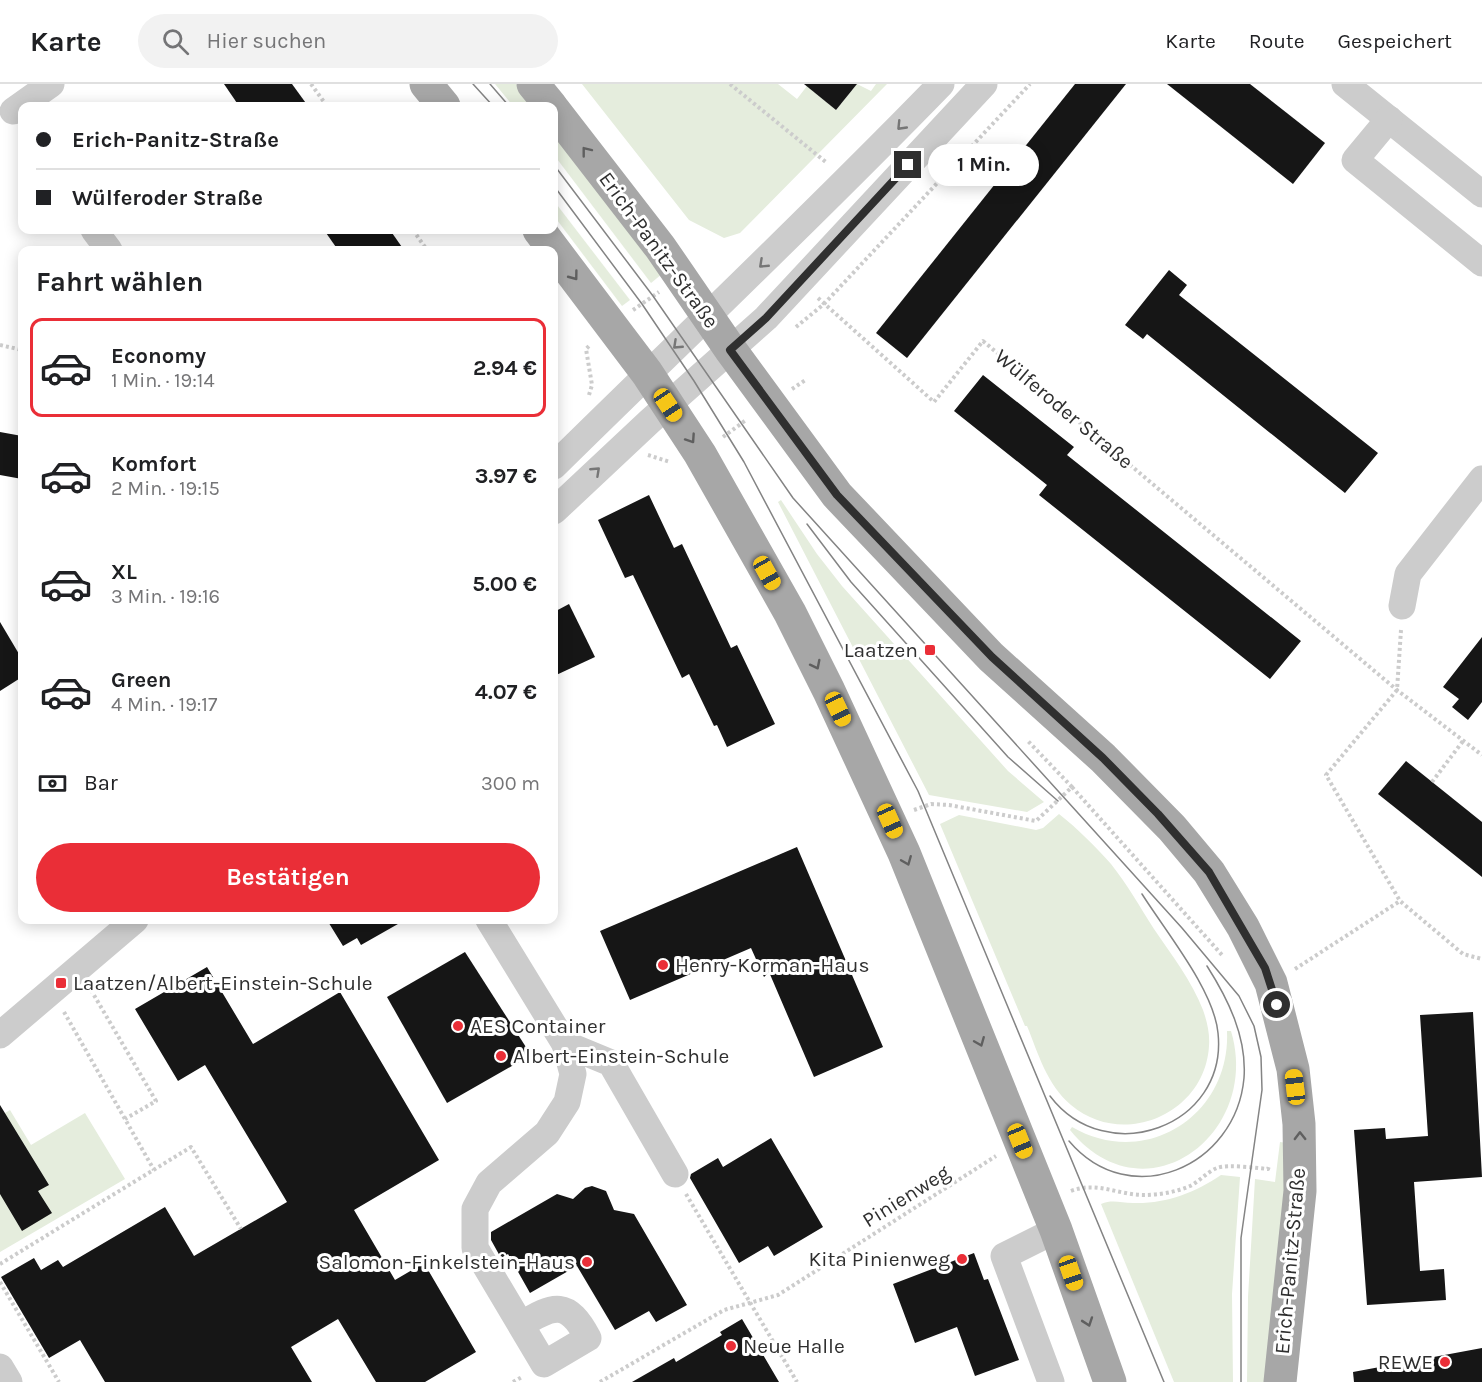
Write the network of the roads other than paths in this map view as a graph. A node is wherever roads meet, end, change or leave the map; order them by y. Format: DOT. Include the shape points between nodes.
graph roads {
  1 [pos="51,84"];
  2 [pos="426,84"];
  3 [pos="533,84"];
  4 [pos="942,84"];
  5 [pos="984,84"];
  6 [pos="1345,84"];
  7 [pos="23,102"];
  8 [pos="441,102"];
  9 [pos="547,102"];
  10 [pos="558,116"];
  11 [pos="1389,119"];
  12 [pos="1482,194"];
  13 [pos="542,234"];
  14 [pos="551,246"];
  15 [pos="558,255"];
  16 [pos="1482,263"];
  17 [pos="707,317"];
  18 [pos="730,350"];
  19 [pos="647,373"];
  20 [pos="668,405"];
  21 [pos="558,462"];
  22 [pos="1482,479"];
  23 [pos="558,507"];
  24 [pos="1402,606"];
  25 [pos="130,924"];
  26 [pos="491,924"];
  27 [pos="0,1035"];
  28 [pos="565,1044"];
  29 [pos="675,1174"];
  30 [pos="1056,1230"];
  31 [pos="521,1324"];
  32 [pos="0,1367"];
  33 [pos="9,1382"];
  34 [pos="1051,1382"];
  35 [pos="1110,1382"];
  36 [pos="1280,1382"];
  1 -- 7 [label="street"];
  2 -- 8 [label="main road"];
  3 -- 9 [label="main road, Erich-Panitz-Straße"];
  4 -- 17 [label="street, one-way"];
  5 -- 18 [label="street" via="766,318"];
  6 -- 11 [label="street"];
  17 -- 10 [label="main road, Erich-Panitz-Straße, one-way"];
  11 -- 12 [label="street"];
  11 -- 16 [label="street" via="1355,160"];
  13 -- 14 [label="main road, one-way"];
  15 -- 19 [label="main road, one-way"];
  17 -- 18 [label="main road, Erich-Panitz-Straße"];
  17 -- 19 [label="street, one-way"];
  18 -- 20 [label="street"];
  36 -- 18 [label="main road, Erich-Panitz-Straße, one-way" via="1300,1191 1299,1124 1293,1069 1271,983 1243,927 1209,872 1172,828 1103,758 992,657 837,495"];
  19 -- 20 [label="main road"];
  19 -- 21 [label="street"];
  23 -- 20 [label="street, one-way"];
  20 -- 30 [label="main road, one-way" via="790,613 890,821"];
  22 -- 24 [label="street" via="1408,574"];
  25 -- 27 [label="street"];
  26 -- 28 [label="street"];
  28 -- 29 [label="street" via="611,1063"];
  28 -- 31 [label="street" via="573,1074 567,1102 547,1133 489,1184 475,1209 476,1248"];
  30 -- 34 [label="street" via="1004,1257"];
  30 -- 35 [label="main road, one-way"];
  32 -- 33 [label="street"];
}
